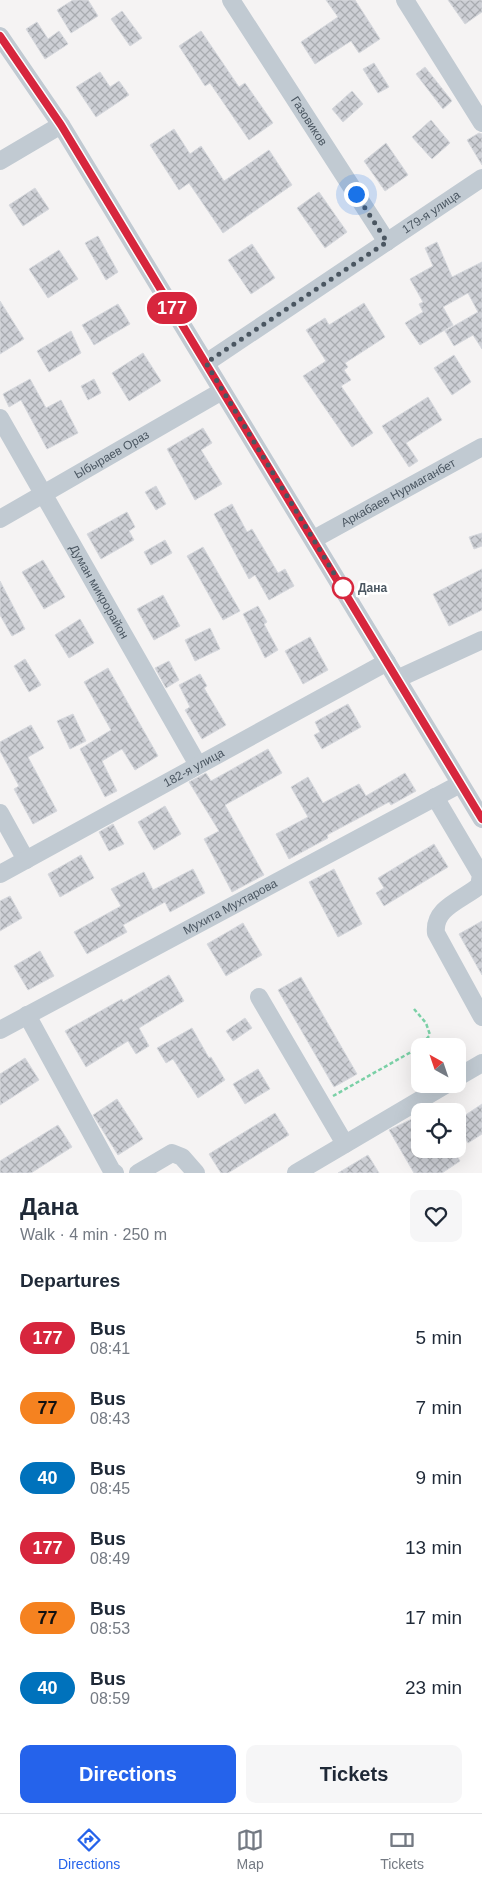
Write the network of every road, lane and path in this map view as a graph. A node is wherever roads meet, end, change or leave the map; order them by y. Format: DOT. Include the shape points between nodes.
graph roads {
  1 [pos="231,0"];
  2 [pos="405,0"];
  3 [pos="0,36"];
  4 [pos="482,123"];
  5 [pos="61,125"];
  6 [pos="0,162"];
  7 [pos="482,178"];
  8 [pos="387,242"];
  9 [pos="206,363"];
  10 [pos="222,391"];
  11 [pos="0,418"];
  12 [pos="482,447"];
  13 [pos="44,494"];
  14 [pos="0,519"];
  15 [pos="314,539"];
  16 [pos="482,640"];
  17 [pos="387,662"];
  18 [pos="398,679"];
  19 [pos="198,765"];
  20 [pos="460,784"];
  21 [pos="435,797"];
  22 [pos="0,813"];
  23 [pos="482,819"];
  24 [pos="26,860"];
  25 [pos="0,874"];
  26 [pos="259,997"];
  27 [pos="414,1009"];
  28 [pos="27,1016"];
  29 [pos="482,1017"];
  30 [pos="0,1030"];
  31 [pos="427,1038"];
  32 [pos="411,1051"];
  33 [pos="482,1063"];
  34 [pos="466,1072"];
  35 [pos="432,1093"];
  36 [pos="321,1103"];
  37 [pos="345,1144"];
  38 [pos="116,1173"];
  39 [pos="138,1173"];
  40 [pos="196,1173"];
  41 [pos="296,1173"];
  1 -- 8 [label="street, Газовиков"];
  2 -- 4 [label="street"];
  3 -- 5 [label="street"];
  5 -- 6 [label="street"];
  5 -- 9 [label="street"];
  7 -- 8 [label="street, 179-я улица"];
  8 -- 9 [label="street, 179-я улица"];
  9 -- 10 [label="street"];
  10 -- 13 [label="street, Ыбыраев Ораз"];
  10 -- 15 [label="street"];
  11 -- 13 [label="street, Думан микрорайон"];
  12 -- 15 [label="street, Аркабаев Нурмаганбет"];
  13 -- 14 [label="street, Ыбыраев Ораз"];
  13 -- 19 [label="street, Думан микрорайон"];
  15 -- 17 [label="street"];
  16 -- 18 [label="street"];
  17 -- 18 [label="street"];
  17 -- 19 [label="street, 182-я улица"];
  18 -- 20 [label="street"];
  19 -- 24 [label="street, 182-я улица"];
  20 -- 21 [label="street, Мухита Мухтарова"];
  20 -- 23 [label="street"];
  21 -- 28 [label="street, Мухита Мухтарова"];
  21 -- 29 [label="street" via="480,875 479,886 442,911 434,924"];
  22 -- 24 [label="street"];
  24 -- 25 [label="street, 182-я улица"];
  26 -- 36 [label="street"];
  27 -- 31 [label="path" via="426,1023 430,1035"];
  28 -- 30 [label="street, Мухита Мухтарова"];
  28 -- 38 [label="street"];
  32 -- 36 [label="path"];
  33 -- 34 [label="street"];
  35 -- 37 [label="street"];
  36 -- 37 [label="street"];
  37 -- 41 [label="street"];
  39 -- 40 [label="street" via="172,1153 182,1156"];
}
